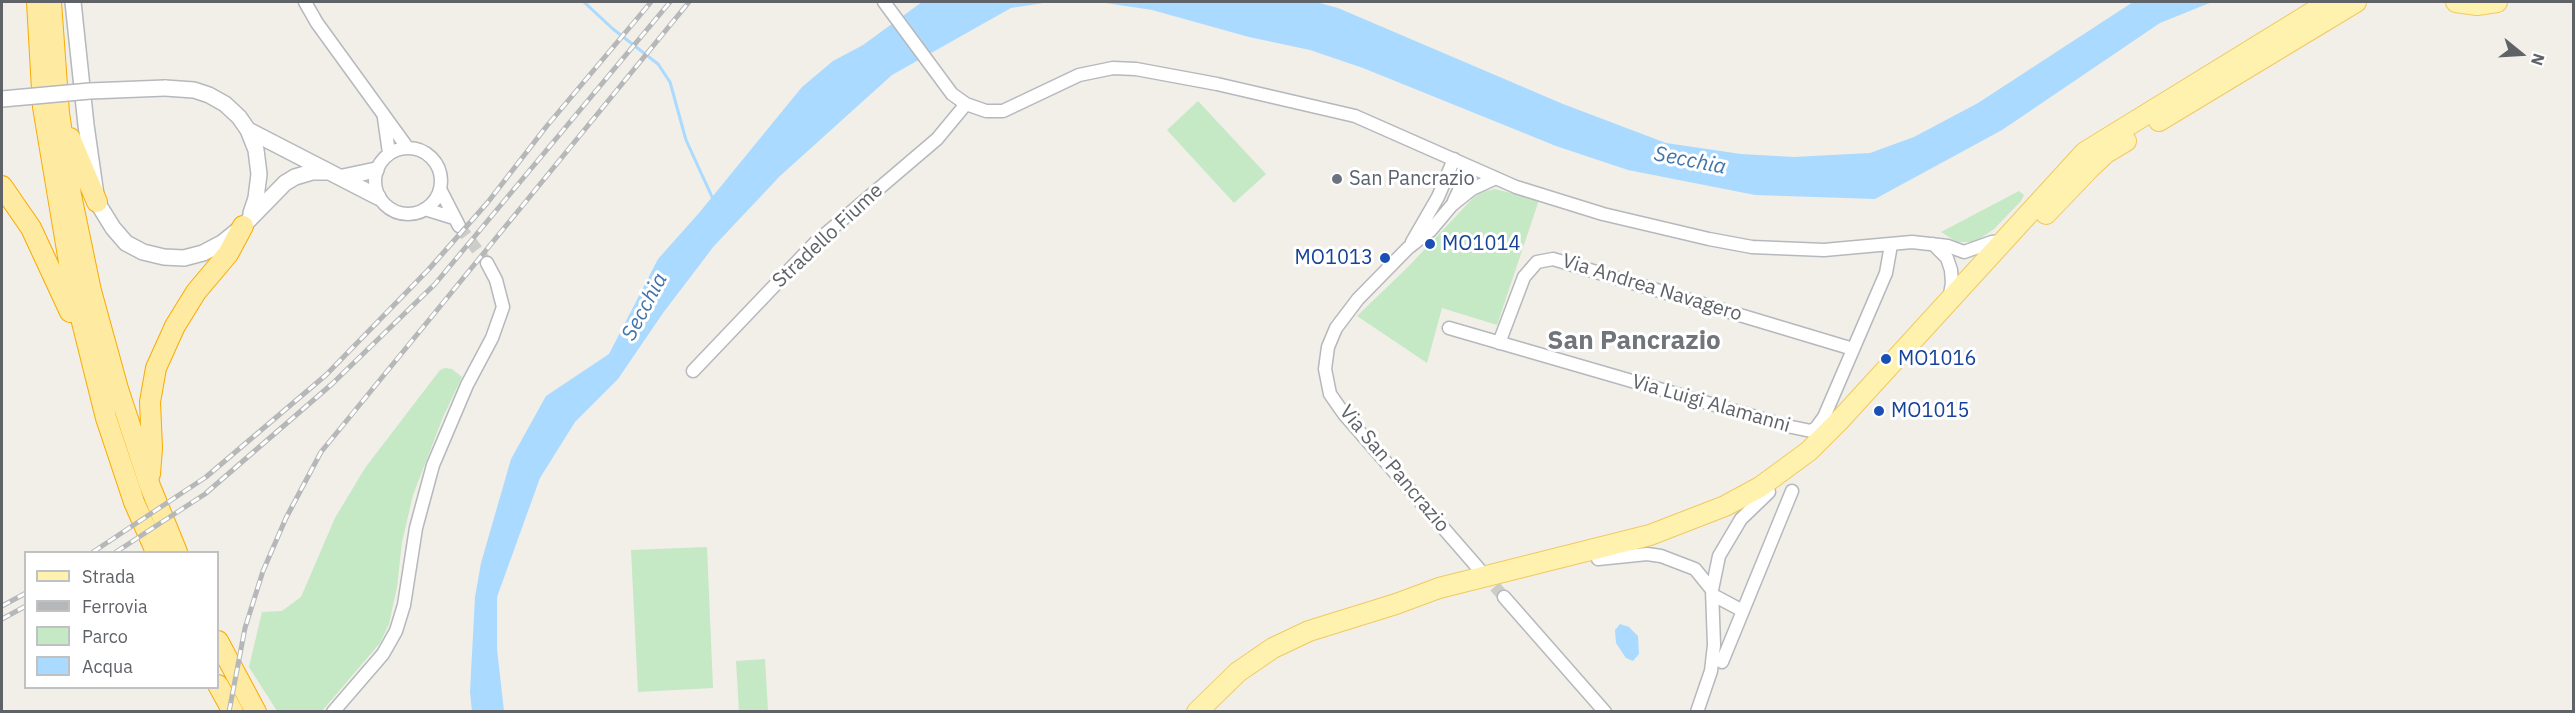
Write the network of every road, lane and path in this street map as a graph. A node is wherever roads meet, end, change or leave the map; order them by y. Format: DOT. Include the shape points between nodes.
graph roads {
  1 [pos="37,2"];
  2 [pos="51,2"];
  3 [pos="73,2"];
  4 [pos="305,2"];
  5 [pos="884,2"];
  6 [pos="2329,2"];
  7 [pos="2356,2"];
  8 [pos="2456,2"];
  9 [pos="2496,2"];
  10 [pos="2,99"];
  11 [pos="966,104"];
  12 [pos="59,113"];
  13 [pos="384,114"];
  14 [pos="248,130"];
  15 [pos="407,147"];
  16 [pos="389,153"];
  17 [pos="1454,159"];
  18 [pos="1470,167"];
  19 [pos="376,170"];
  20 [pos="336,175"];
  21 [pos="1496,178"];
  22 [pos="2,186"];
  23 [pos="440,189"];
  24 [pos="378,198"];
  25 [pos="97,202"];
  26 [pos="1452,205"];
  27 [pos="425,209"];
  28 [pos="243,226"];
  29 [pos="2005,241"];
  30 [pos="1933,244"];
  31 [pos="1891,245"];
  32 [pos="1408,248"];
  33 [pos="487,263"];
  34 [pos="1948,303"];
  35 [pos="1449,328"];
  36 [pos="1499,343"];
  37 [pos="1853,349"];
  38 [pos="693,370"];
  39 [pos="93,374"];
  40 [pos="150,486"];
  41 [pos="1792,491"];
  42 [pos="1769,492"];
  43 [pos="156,551"];
  44 [pos="177,551"];
  45 [pos="1598,559"];
  46 [pos="1479,569"];
  47 [pos="1713,592"];
  48 [pos="1504,597"];
  49 [pos="1396,604"];
  50 [pos="1743,611"];
  51 [pos="219,643"];
  52 [pos="1722,662"];
  53 [pos="219,687"];
  54 [pos="1699,706"];
  55 [pos="233,711"];
  56 [pos="256,711"];
  57 [pos="333,711"];
  58 [pos="1197,711"];
  59 [pos="1605,711"];
  60 [pos="1691,711"];
  1 -- 39 [label="highway" via="44,118 73,286"];
  2 -- 12 [label="highway"];
  3 -- 25 [label="street"];
  4 -- 13 [label="street"];
  5 -- 11 [label="street" via="944,84"];
  6 -- 29 [label="main road" via="2085,152"];
  7 -- 42 [label="main road" via="2106,153 1848,430 1815,460"];
  8 -- 9 [label="main road"];
  10 -- 14 [label="street, bridge" via="90,91 194,90 225,104"];
  11 -- 17 [label="street" via="986,111 1003,111 1079,75 1113,68 1136,69 1355,116"];
  11 -- 38 [label="street, Stradello Fiume" via="937,139 816,242"];
  12 -- 25 [label="highway"];
  12 -- 40 [label="highway" via="91,291"];
  13 -- 15 [label="street"];
  13 -- 16 [label="street"];
  14 -- 20 [label="street"];
  14 -- 28 [label="street" via="259,174 256,198"];
  15 -- 16 [label="street"];
  15 -- 23 [label="street" via="422,150 434,160 440,174"];
  16 -- 19 [label="street"];
  17 -- 18 [label="street"];
  17 -- 32 [label="street, Via San Pancrazio" via="1438,197"];
  18 -- 21 [label="street"];
  18 -- 26 [label="street, Via San Pancrazio"];
  19 -- 20 [label="street"];
  19 -- 24 [label="street"];
  20 -- 24 [label="street"];
  20 -- 28 [label="street" via="312,172 295,177 273,193"];
  21 -- 26 [label="street, Via San Pancrazio" via="1472,189"];
  21 -- 31 [label="street" via="1603,214 1752,247 1824,250"];
  22 -- 39 [label="highway" via="31,228 74,321"];
  23 -- 27 [label="street" via="435,201"];
  23 -- 27 [label="street" via="456,222"];
  24 -- 27 [label="street" via="385,206 405,214"];
  25 -- 28 [label="street" via="126,243 164,258 203,253"];
  26 -- 32 [label="street, Via San Pancrazio" via="1431,230"];
  28 -- 40 [label="highway" via="228,254 196,291 156,368 150,402"];
  29 -- 30 [label="street" via="1964,252"];
  29 -- 34 [label="main road"];
  30 -- 31 [label="street"];
  30 -- 34 [label="street" via="1947,258 1951,270"];
  31 -- 37 [label="street, Via Luigi Alamanni" via="1886,273"];
  32 -- 46 [label="street, Via San Pancrazio" via="1358,298 1336,328 1326,359 1327,381 1330,394 1344,414"];
  33 -- 57 [label="street" via="503,308 430,475 396,630 383,654"];
  34 -- 49 [label="main road" via="1809,451 1760,487 1725,506 1650,535 1439,588"];
  35 -- 36 [label="street, Via Luigi Alamanni"];
  36 -- 37 [label="street, Via Luigi Alamanni" via="1805,431 1821,424"];
  36 -- 37 [label="street, Via Andrea Navagero" via="1524,278 1537,262 1553,258"];
  39 -- 43 [label="highway" via="119,460"];
  40 -- 44 [label="highway"];
  41 -- 50 [label="street"];
  42 -- 45 [label="main road" via="1656,543"];
  42 -- 47 [label="street" via="1727,538 1715,568"];
  45 -- 47 [label="street" via="1661,556 1695,569"];
  45 -- 49 [label="main road" via="1440,598"];
  47 -- 50 [label="street"];
  47 -- 54 [label="street" via="1711,671"];
  48 -- 59 [label="street"];
  49 -- 58 [label="main road" via="1334,621 1273,648 1238,672"];
  50 -- 52 [label="street"];
  51 -- 56 [label="highway"];
  53 -- 55 [label="highway"];
  54 -- 60 [label="street"];
}
